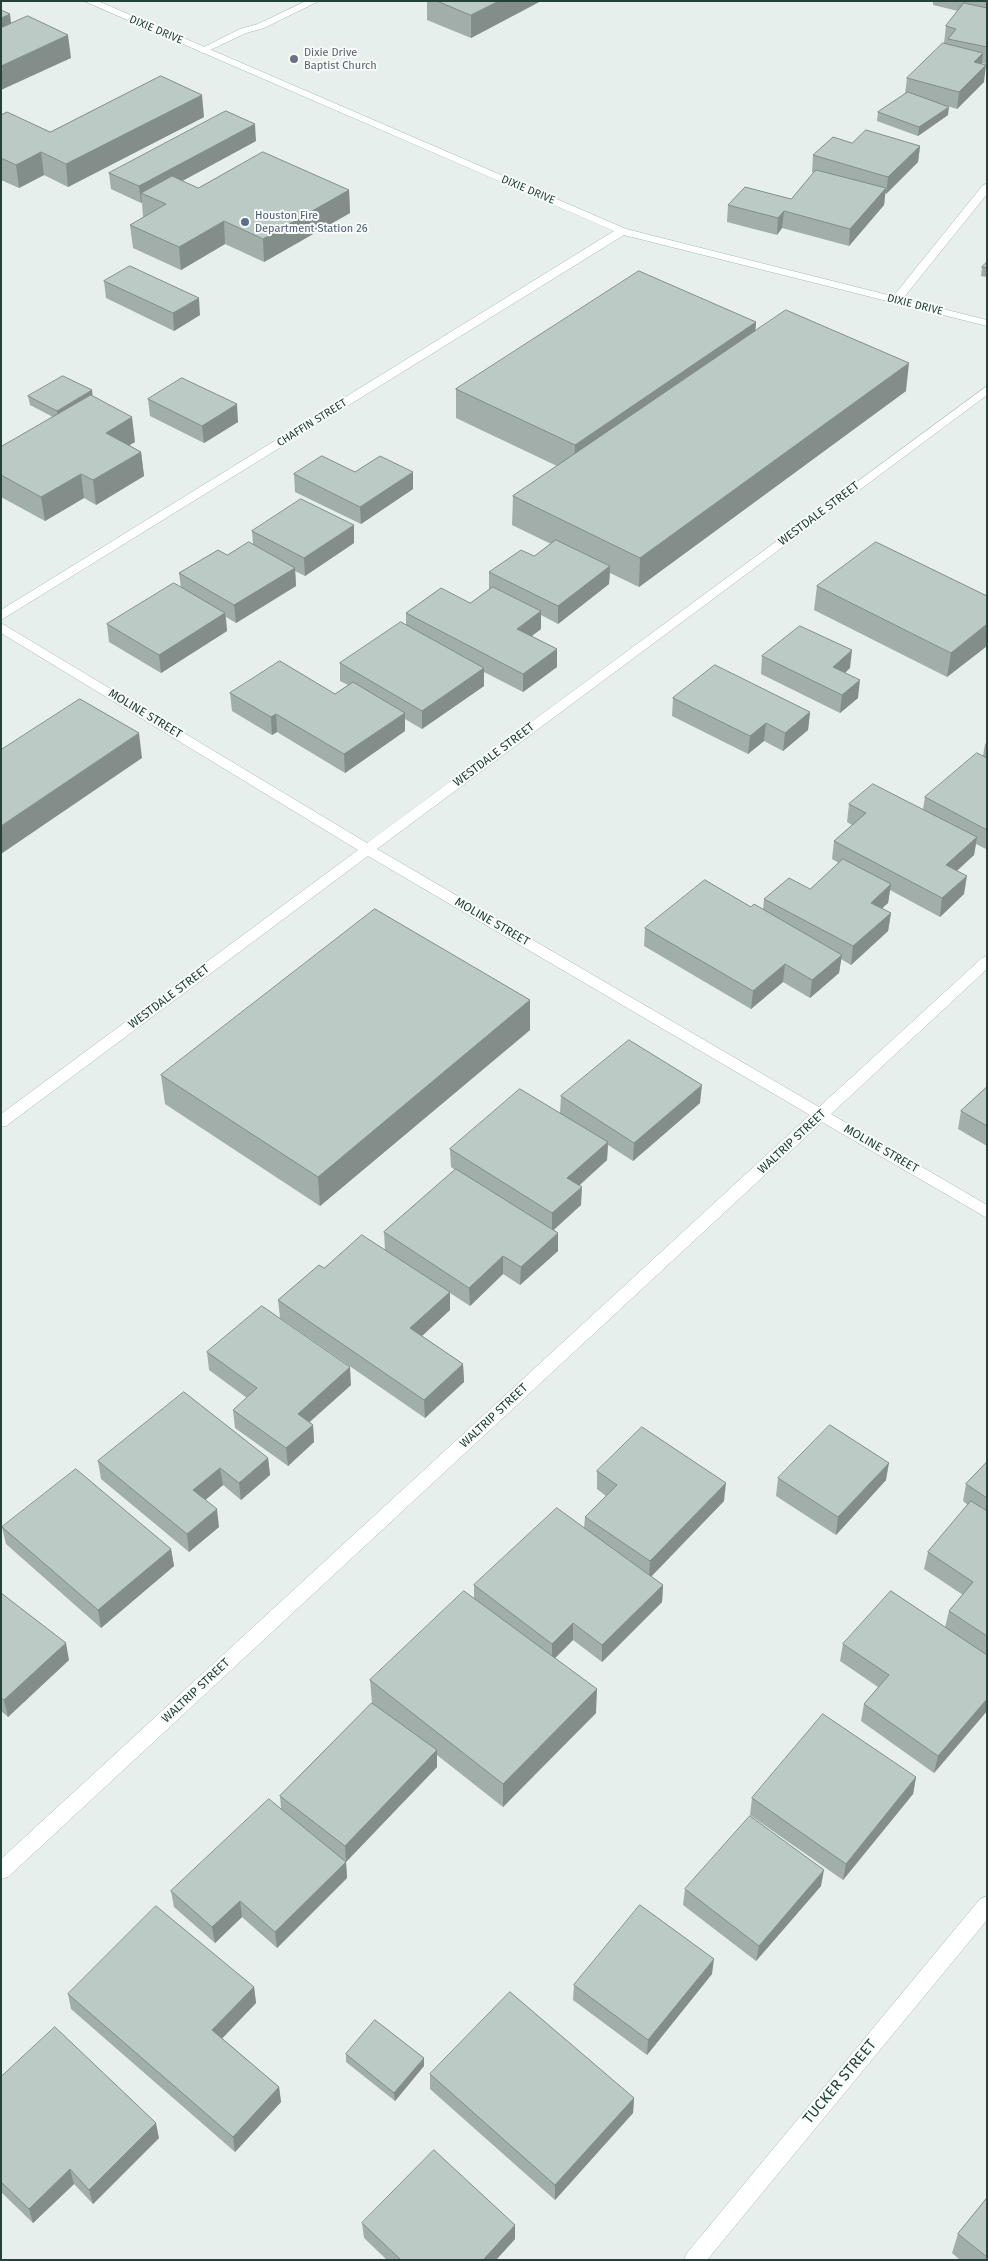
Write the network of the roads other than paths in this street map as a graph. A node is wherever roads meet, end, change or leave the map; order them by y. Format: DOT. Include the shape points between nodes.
graph roads {
  1 [pos="88,1"];
  2 [pos="314,1"];
  3 [pos="203,50"];
  4 [pos="987,187"];
  5 [pos="622,231"];
  6 [pos="896,300"];
  7 [pos="987,323"];
  8 [pos="987,389"];
  9 [pos="1,616"];
  10 [pos="1,627"];
  11 [pos="367,849"];
  12 [pos="987,962"];
  13 [pos="821,1114"];
  14 [pos="1,1122"];
  15 [pos="987,1212"];
  16 [pos="1,1871"];
  17 [pos="987,1905"];
  18 [pos="694,2260"];
  1 -- 3 [label="street, DIXIE DRIVE"];
  2 -- 3 [label="street"];
  3 -- 5 [label="street, DIXIE DRIVE"];
  4 -- 6 [label="street"];
  5 -- 6 [label="street, DIXIE DRIVE"];
  5 -- 9 [label="street, CHAFFIN STREET"];
  6 -- 7 [label="street, DIXIE DRIVE"];
  8 -- 11 [label="street, WESTDALE STREET"];
  10 -- 11 [label="street, MOLINE STREET"];
  11 -- 13 [label="street, MOLINE STREET"];
  11 -- 14 [label="street, WESTDALE STREET"];
  12 -- 13 [label="street, WALTRIP STREET"];
  13 -- 15 [label="street, MOLINE STREET"];
  13 -- 16 [label="street, WALTRIP STREET"];
  17 -- 18 [label="street, TUCKER STREET"];
}
